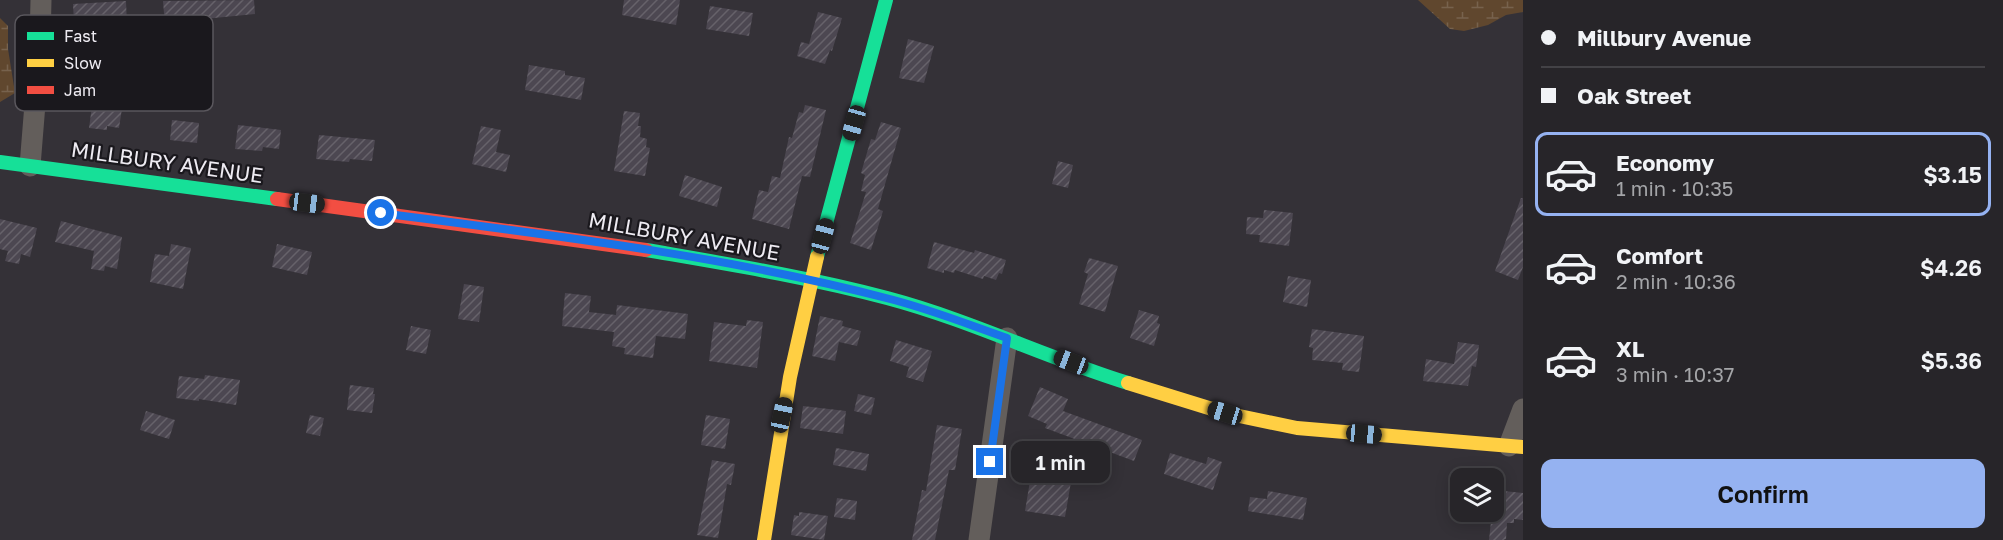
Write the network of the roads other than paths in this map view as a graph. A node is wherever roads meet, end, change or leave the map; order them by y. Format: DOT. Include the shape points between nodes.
graph roads {
  1 [pos="886,0"];
  2 [pos="34,111"];
  3 [pos="0,162"];
  4 [pos="30,166"];
  5 [pos="811,280"];
  6 [pos="1007,338"];
  7 [pos="1523,409"];
  8 [pos="1516,447"];
  9 [pos="764,540"];
  10 [pos="979,540"];
  1 -- 5 [label="main road"];
  2 -- 4 [label="street"];
  3 -- 4 [label="main road, MILLBURY AVENUE"];
  4 -- 5 [label="main road, MILLBURY AVENUE" via="636,248"];
  5 -- 6 [label="main road, MILLBURY AVENUE" via="888,298"];
  5 -- 9 [label="main road" via="782,415"];
  6 -- 8 [label="main road, MILLBURY AVENUE" via="1106,376 1225,413 1297,428"];
  6 -- 10 [label="street"];
  7 -- 8 [label="street"];
}
